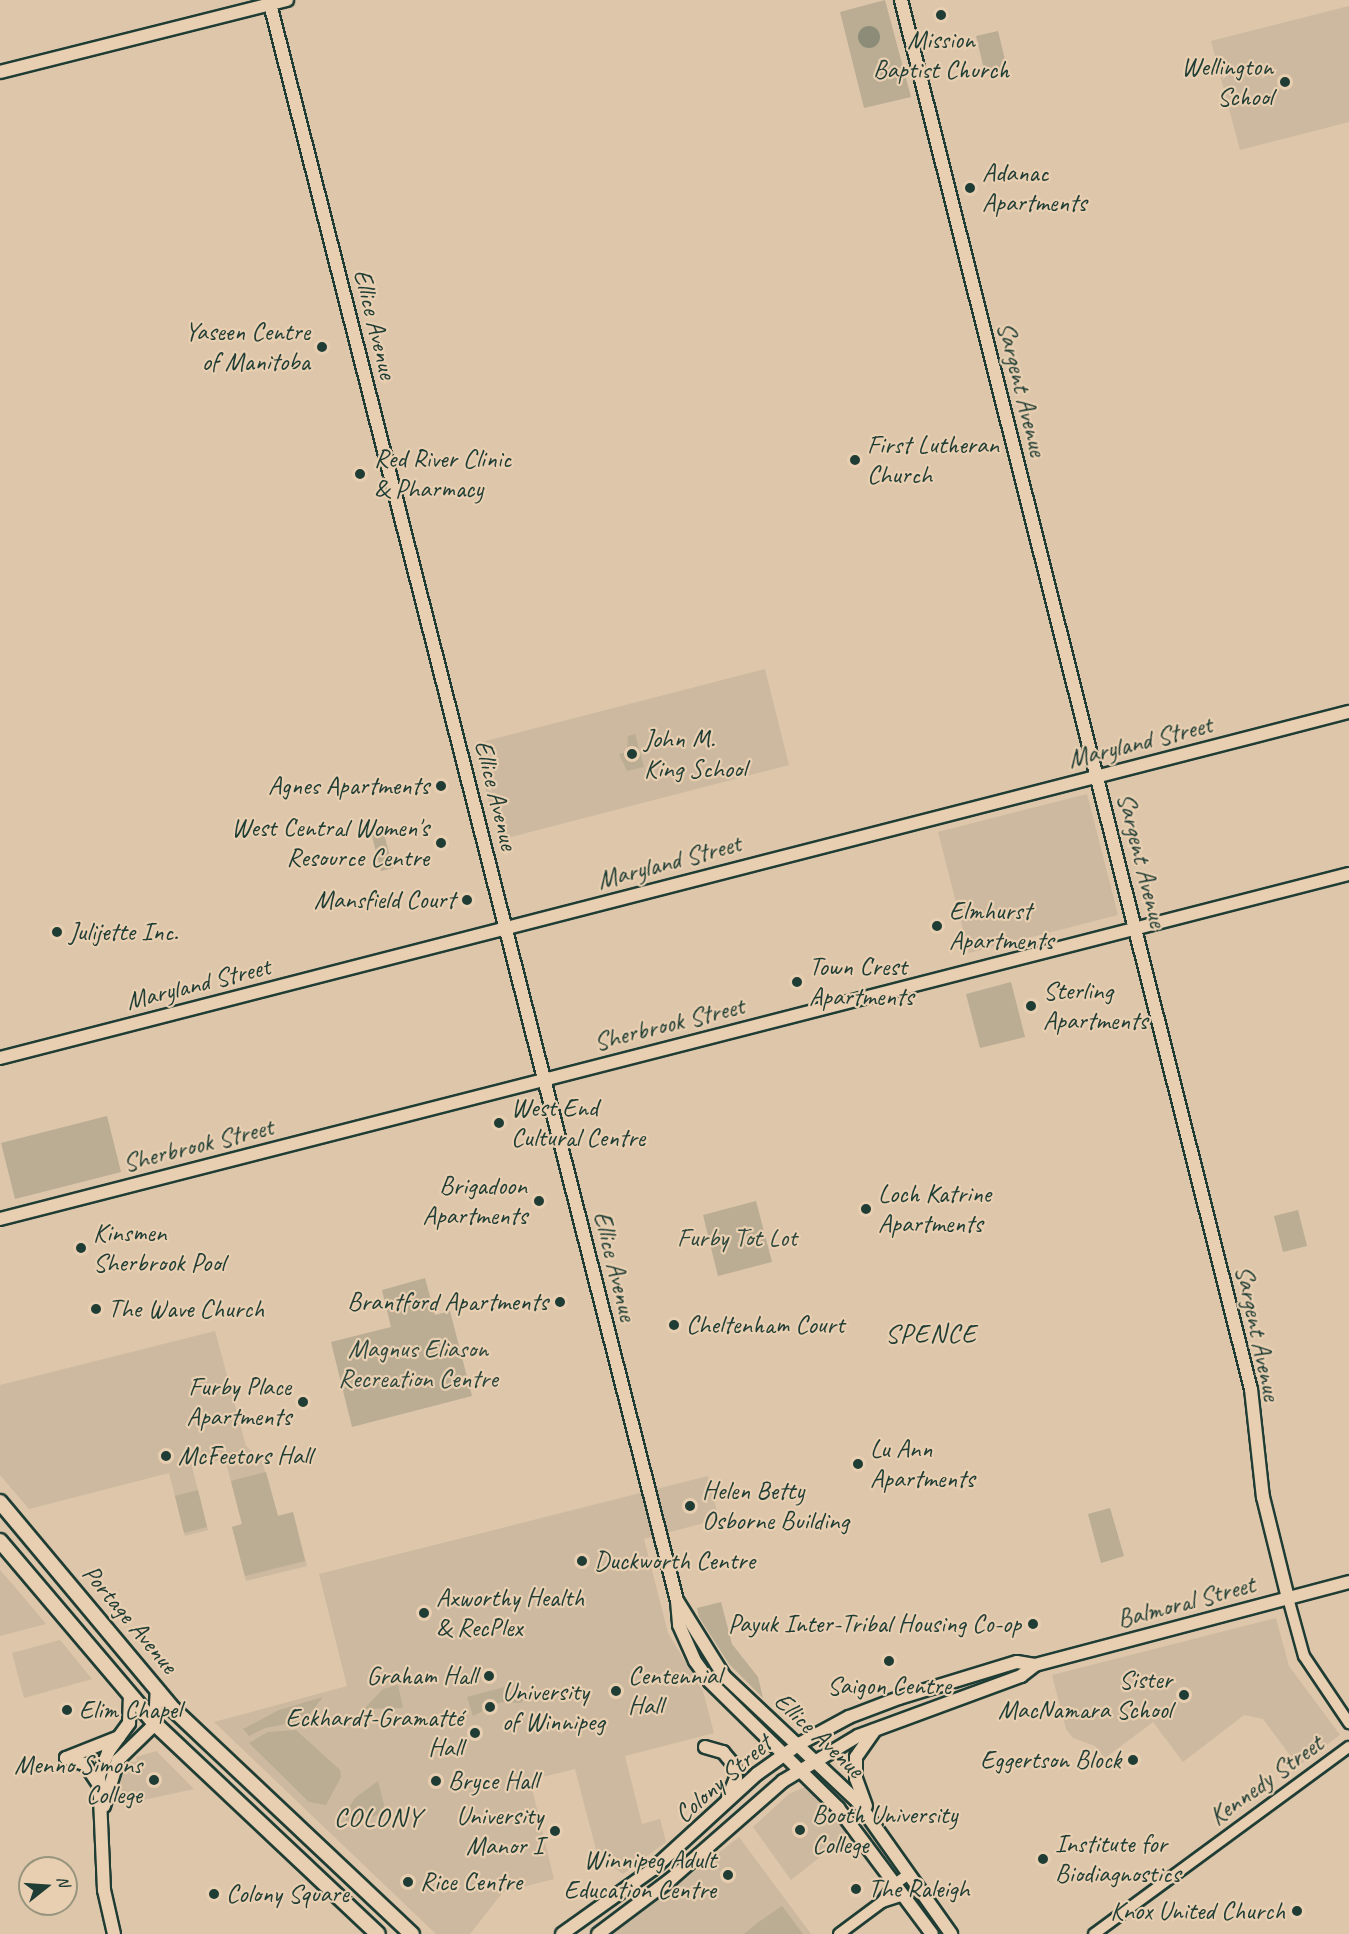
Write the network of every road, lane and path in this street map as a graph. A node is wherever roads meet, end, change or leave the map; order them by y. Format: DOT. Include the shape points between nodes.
graph roads {
  1 [pos="287,0"];
  2 [pos="901,0"];
  3 [pos="269,2"];
  4 [pos="0,72"];
  5 [pos="1349,712"];
  6 [pos="1097,776"];
  7 [pos="1349,874"];
  8 [pos="506,928"];
  9 [pos="1136,929"];
  10 [pos="0,1058"];
  11 [pos="545,1079"];
  12 [pos="0,1219"];
  13 [pos="0,1502"];
  14 [pos="0,1541"];
  15 [pos="1349,1582"];
  16 [pos="1288,1598"];
  17 [pos="677,1601"];
  18 [pos="1035,1665"];
  19 [pos="158,1689"];
  20 [pos="130,1697"];
  21 [pos="1349,1723"];
  22 [pos="155,1724"];
  23 [pos="877,1728"];
  24 [pos="120,1737"];
  25 [pos="799,1744"];
  26 [pos="1349,1747"];
  27 [pos="705,1748"];
  28 [pos="785,1752"];
  29 [pos="814,1759"];
  30 [pos="801,1769"];
  31 [pos="99,1784"];
  32 [pos="725,1804"];
  33 [pos="102,1813"];
  34 [pos="874,1824"];
  35 [pos="909,1874"];
  36 [pos="895,1884"];
  37 [pos="903,1894"];
  38 [pos="882,1902"];
  39 [pos="114,1934"];
  40 [pos="378,1934"];
  41 [pos="412,1934"];
  42 [pos="562,1934"];
  43 [pos="598,1934"];
  44 [pos="839,1934"];
  45 [pos="932,1934"];
  46 [pos="951,1934"];
  47 [pos="1094,1934"];
  1 -- 3 [label="main road"];
  2 -- 6 [label="main road, Sargent Avenue"];
  3 -- 4 [label="main road"];
  3 -- 8 [label="main road, Ellice Avenue"];
  5 -- 6 [label="main road, Maryland Street"];
  6 -- 8 [label="main road, Maryland Street"];
  6 -- 9 [label="main road, Sargent Avenue"];
  7 -- 9 [label="main road, Sherbrook Street"];
  8 -- 10 [label="main road, Maryland Street"];
  8 -- 11 [label="main road, Ellice Avenue"];
  9 -- 11 [label="main road, Sherbrook Street"];
  9 -- 16 [label="main road, Sargent Avenue" via="1251,1389 1263,1497"];
  11 -- 12 [label="main road, Sherbrook Street"];
  11 -- 17 [label="main road, Ellice Avenue"];
  13 -- 19 [label="main road, Portage Avenue"];
  14 -- 20 [label="main road, Portage Avenue"];
  15 -- 16 [label="main road, Balmoral Street"];
  16 -- 18 [label="main road, Balmoral Street"];
  16 -- 21 [label="street, Sargent Avenue" via="1304,1656"];
  17 -- 25 [label="main road, Ellice Avenue" via="724,1676"];
  17 -- 28 [label="main road, Ellice Avenue" via="679,1625 702,1672"];
  18 -- 23 [label="main road, Balmoral Street" via="1021,1676"];
  18 -- 25 [label="main road, Balmoral Street" via="1017,1662 899,1698 849,1717"];
  19 -- 22 [label="main road"];
  19 -- 41 [label="main road, Portage Avenue" via="174,1710"];
  20 -- 22 [label="main road, Portage Avenue"];
  20 -- 24 [label="main road" via="129,1723"];
  22 -- 33 [label="main road" via="118,1760"];
  22 -- 40 [label="main road, Portage Avenue"];
  23 -- 29 [label="main road, Balmoral Street"];
  23 -- 34 [label="main road" via="859,1751 855,1771"];
  24 -- 31 [label="main road" via="102,1763"];
  24 -- 31 [label="main road" via="66,1758 85,1764"];
  25 -- 28 [label="main road, Colony Street"];
  25 -- 29 [label="main road, Ellice Avenue"];
  26 -- 47 [label="street, Kennedy Street"];
  27 -- 32 [label="main road" via="723,1752 734,1765 735,1783"];
  28 -- 30 [label="main road, Ellice Avenue"];
  28 -- 32 [label="main road, Colony Street"];
  29 -- 30 [label="main road, Colony Street"];
  29 -- 34 [label="main road, Ellice Avenue"];
  30 -- 36 [label="main road, Ellice Avenue" via="838,1808"];
  30 -- 43 [label="main road, Colony Street" via="670,1880"];
  31 -- 33 [label="main road"];
  32 -- 42 [label="main road, Colony Street" via="653,1869"];
  33 -- 39 [label="main road" via="104,1890"];
  34 -- 35 [label="main road, Ellice Avenue"];
  35 -- 36 [label="street"];
  35 -- 46 [label="main road, Ellice Avenue"];
  36 -- 37 [label="main road, Ellice Avenue"];
  36 -- 38 [label="street"];
  37 -- 38 [label="street"];
  37 -- 45 [label="main road, Ellice Avenue"];
  38 -- 44 [label="street"];
}
